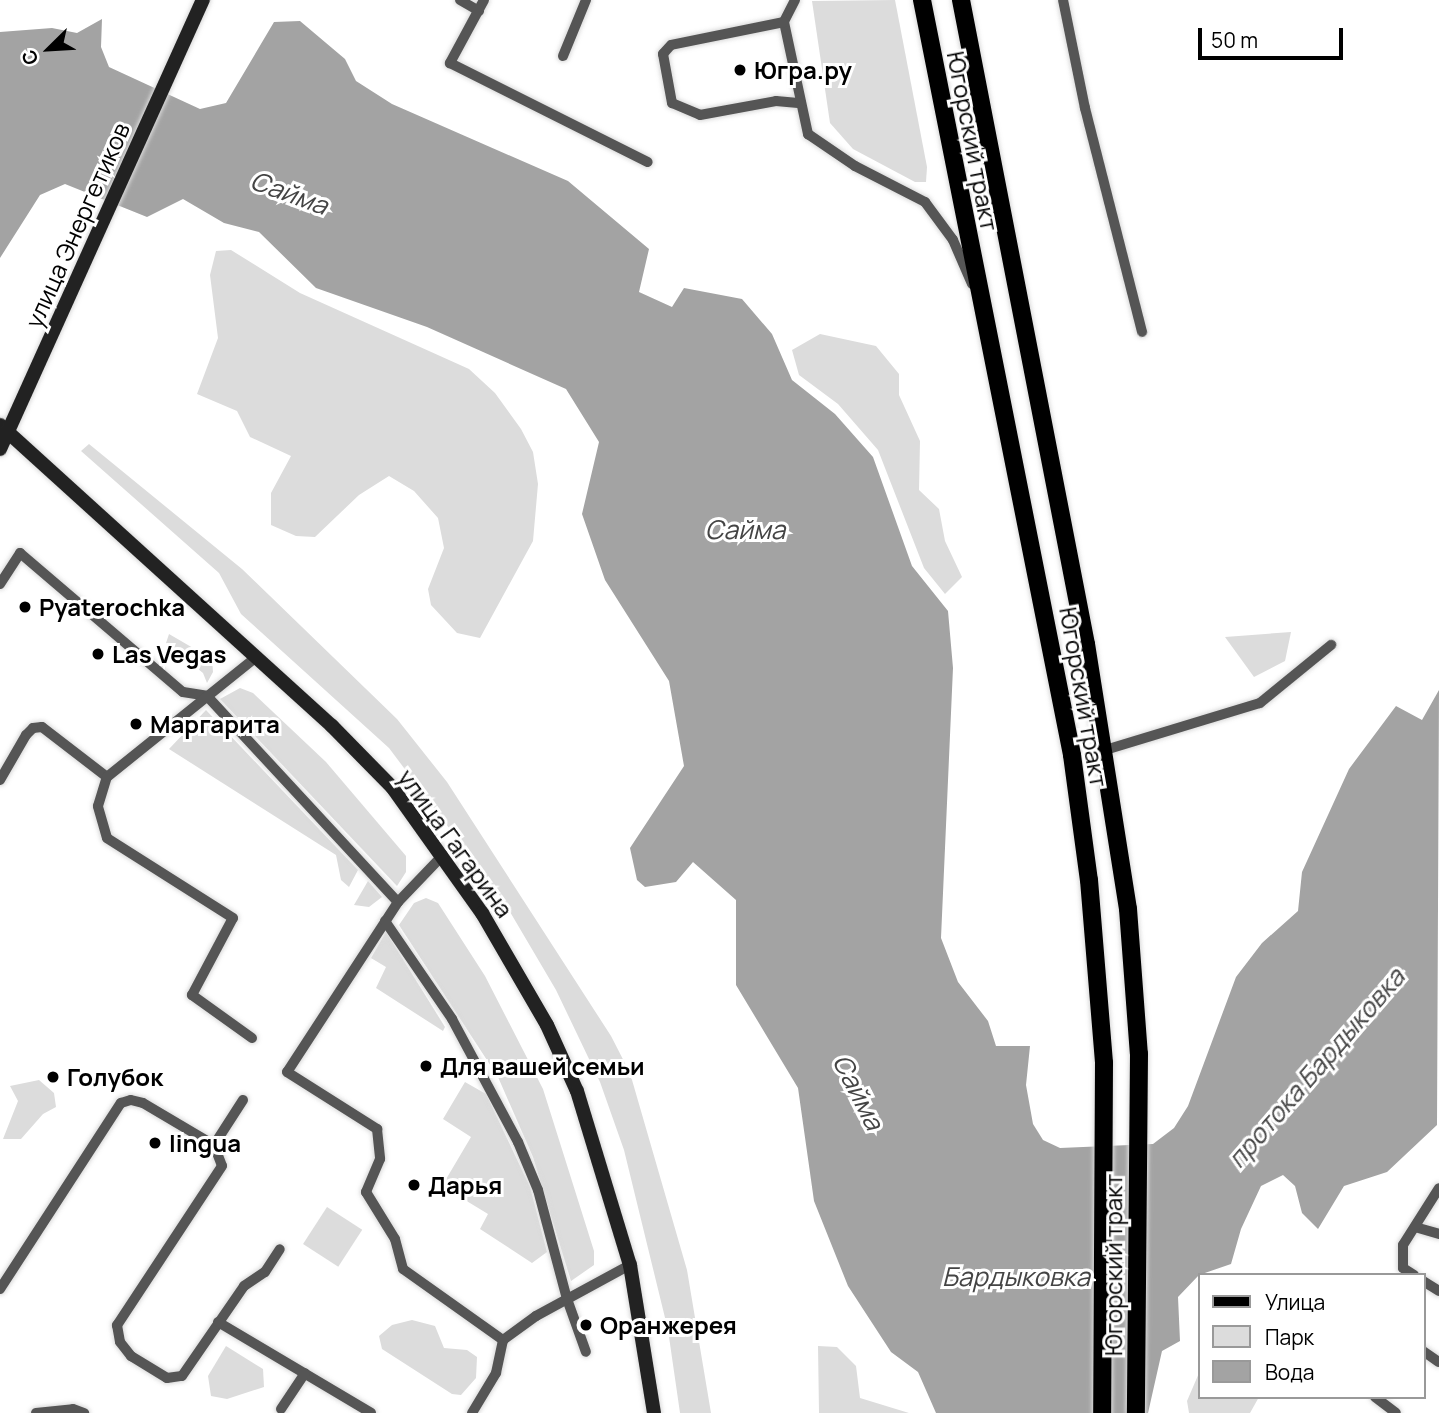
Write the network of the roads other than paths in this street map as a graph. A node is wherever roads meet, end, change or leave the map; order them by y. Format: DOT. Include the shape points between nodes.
graph roads {
  1 [pos="197,0"];
  2 [pos="203,0"];
  3 [pos="460,0"];
  4 [pos="484,0"];
  5 [pos="586,0"];
  6 [pos="795,0"];
  7 [pos="922,0"];
  8 [pos="961,0"];
  9 [pos="1063,0"];
  10 [pos="479,11"];
  11 [pos="193,17"];
  12 [pos="783,22"];
  13 [pos="563,56"];
  14 [pos="801,103"];
  15 [pos="648,162"];
  16 [pos="979,301"];
  17 [pos="1142,332"];
  18 [pos="0,419"];
  19 [pos="5,428"];
  20 [pos="0,449"];
  21 [pos="0,584"];
  22 [pos="1331,645"];
  23 [pos="256,657"];
  24 [pos="207,696"];
  25 [pos="1104,750"];
  26 [pos="107,777"];
  27 [pos="0,780"];
  28 [pos="443,855"];
  29 [pos="398,902"];
  30 [pos="385,921"];
  31 [pos="253,1038"];
  32 [pos="243,1100"];
  33 [pos="214,1145"];
  34 [pos="1439,1188"];
  35 [pos="1415,1227"];
  36 [pos="1439,1234"];
  37 [pos="280,1249"];
  38 [pos="630,1265"];
  39 [pos="1411,1273"];
  40 [pos="0,1289"];
  41 [pos="567,1299"];
  42 [pos="218,1322"];
  43 [pos="503,1340"];
  44 [pos="586,1352"];
  45 [pos="305,1373"];
  46 [pos="1377,1399"];
  47 [pos="281,1409"];
  48 [pos="36,1413"];
  49 [pos="84,1413"];
  50 [pos="371,1413"];
  51 [pos="472,1413"];
  52 [pos="654,1413"];
  53 [pos="1102,1413"];
  54 [pos="1136,1413"];
  55 [pos="1396,1413"];
  1 -- 11 [label="main road, улица Энергетиков"];
  2 -- 11 [label="main road, улица Энергетиков"];
  3 -- 10 [label="lane"];
  4 -- 10 [label="lane"];
  5 -- 13 [label="lane"];
  6 -- 12 [label="lane"];
  7 -- 16 [label="main road, Югорский тракт"];
  8 -- 25 [label="main road, Югорский тракт"];
  9 -- 17 [label="lane"];
  10 -- 15 [label="lane" via="450,63"];
  11 -- 19 [label="main road, улица Энергетиков" via="102,231"];
  12 -- 14 [label="lane"];
  12 -- 14 [label="lane" via="671,45 663,54 672,103 700,115 776,101"];
  14 -- 16 [label="lane" via="808,134 855,166 925,202 953,240"];
  16 -- 53 [label="main road, Югорский тракт" via="1072,755 1089,880 1104,1063"];
  18 -- 19 [label="main road, улица Гагарина"];
  19 -- 20 [label="main road, улица Энергетиков"];
  19 -- 23 [label="main road, улица Гагарина"];
  21 -- 24 [label="lane" via="20,553 183,692"];
  22 -- 25 [label="lane" via="1260,704"];
  23 -- 24 [label="lane"];
  23 -- 28 [label="main road, улица Гагарина" via="392,787"];
  24 -- 26 [label="lane"];
  24 -- 29 [label="lane"];
  25 -- 54 [label="main road, Югорский тракт" via="1128,909 1139,1054"];
  26 -- 27 [label="lane" via="42,727 26,735"];
  26 -- 31 [label="lane" via="98,806 107,838 233,918 192,995"];
  28 -- 29 [label="lane"];
  28 -- 38 [label="main road, улица Гагарина" via="515,968 557,1047 606,1175"];
  29 -- 30 [label="lane"];
  30 -- 41 [label="lane" via="491,1084 538,1190"];
  30 -- 43 [label="lane" via="287,1072 377,1129 380,1159 366,1192 395,1239 403,1269"];
  32 -- 33 [label="lane"];
  33 -- 40 [label="lane" via="143,1103 121,1103"];
  33 -- 42 [label="lane" via="222,1166 117,1325 120,1342 131,1356 167,1378 182,1377"];
  34 -- 35 [label="lane"];
  35 -- 36 [label="lane"];
  35 -- 39 [label="lane" via="1403,1245 1403,1268"];
  37 -- 42 [label="lane"];
  38 -- 41 [label="lane"];
  38 -- 52 [label="main road, улица Гагарина"];
  41 -- 43 [label="lane"];
  41 -- 44 [label="lane"];
  42 -- 45 [label="lane"];
  43 -- 51 [label="lane" via="496,1373"];
  45 -- 47 [label="lane"];
  45 -- 50 [label="lane"];
  46 -- 55 [label="lane"];
  48 -- 49 [label="lane" via="73,1409"];
}
